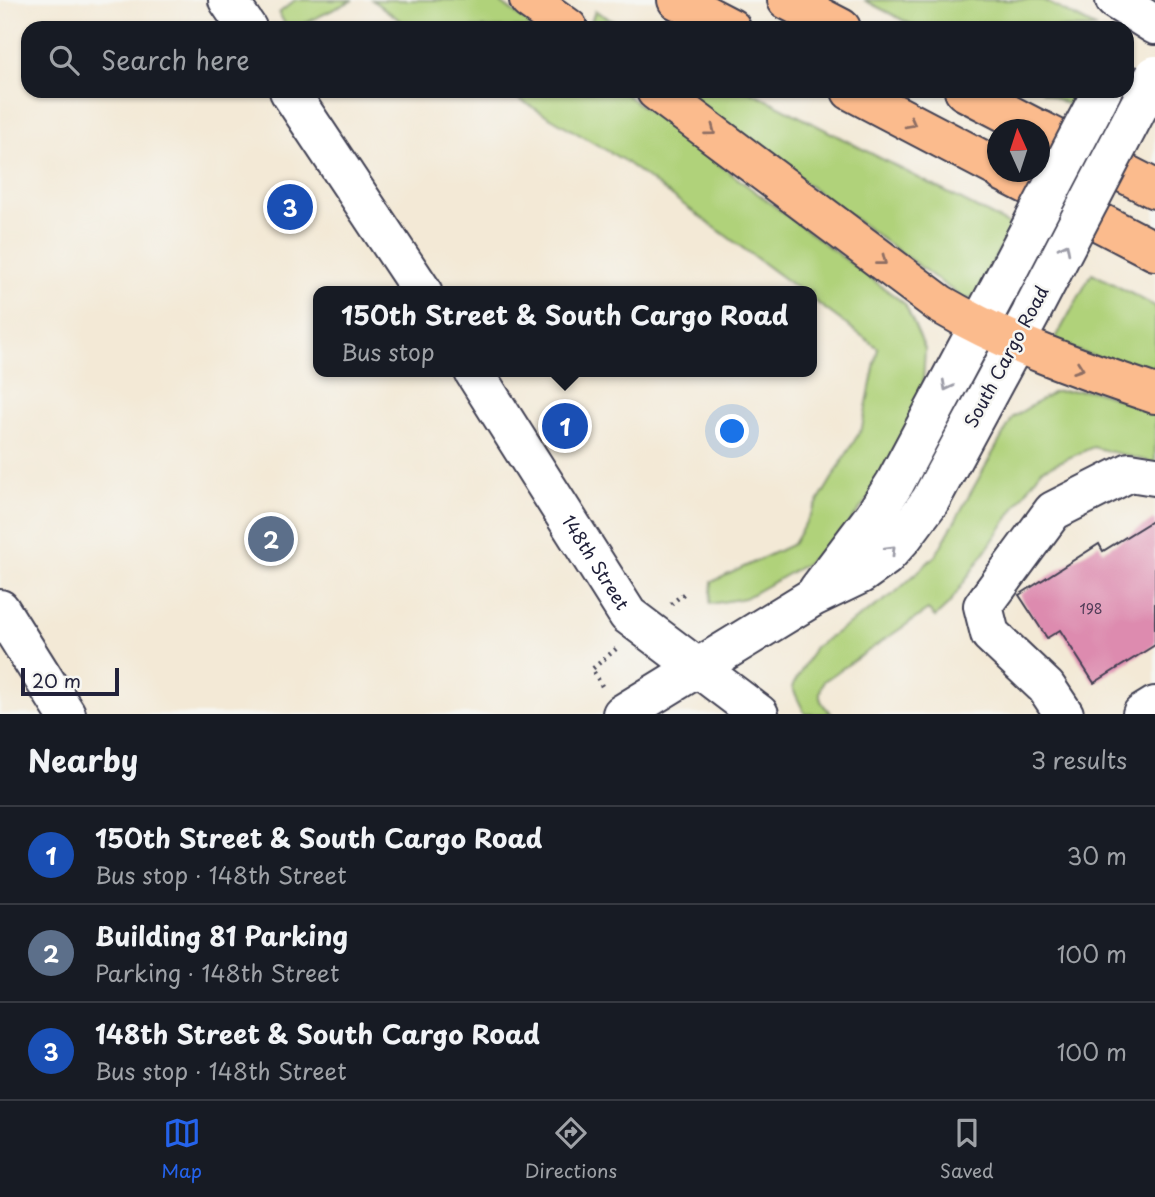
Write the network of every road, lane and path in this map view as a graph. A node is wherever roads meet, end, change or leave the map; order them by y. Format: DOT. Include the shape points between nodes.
graph roads {
  1 [pos="228,0"];
  2 [pos="529,0"];
  3 [pos="677,0"];
  4 [pos="787,0"];
  5 [pos="242,21"];
  6 [pos="558,21"];
  7 [pos="718,21"];
  8 [pos="828,21"];
  9 [pos="1155,75"];
  10 [pos="294,98"];
  11 [pos="665,98"];
  12 [pos="864,98"];
  13 [pos="977,98"];
  14 [pos="1098,98"];
  15 [pos="1018,119"];
  16 [pos="1050,136"];
  17 [pos="987,162"];
  18 [pos="1022,182"];
  19 [pos="1155,189"];
  20 [pos="1155,251"];
  21 [pos="419,286"];
  22 [pos="980,326"];
  23 [pos="1016,342"];
  24 [pos="477,377"];
  25 [pos="1155,394"];
  26 [pos="1155,476"];
  27 [pos="813,597"];
  28 [pos="4,626"];
  29 [pos="699,668"];
  30 [pos="1155,706"];
  31 [pos="66,714"];
  32 [pos="622,714"];
  33 [pos="759,714"];
  34 [pos="1063,714"];
  35 [pos="1142,714"];
  1 -- 5 [label="street"];
  2 -- 6 [label="highway"];
  3 -- 7 [label="highway"];
  4 -- 8 [label="highway"];
  23 -- 9 [label="street, South Cargo Road, one-way, bridge"];
  10 -- 21 [label="street"];
  11 -- 22 [label="highway, one-way" via="940,304"];
  12 -- 17 [label="highway, one-way"];
  13 -- 15 [label="highway"];
  14 -- 22 [label="street, South Cargo Road, bridge"];
  16 -- 19 [label="highway"];
  18 -- 20 [label="highway"];
  22 -- 23 [label="highway"];
  22 -- 27 [label="street, South Cargo Road, one-way" via="895,483"];
  23 -- 25 [label="highway, one-way"];
  27 -- 23 [label="street, South Cargo Road, one-way" via="861,574 885,556 918,519"];
  24 -- 29 [label="street, 148th Street" via="628,615"];
  26 -- 34 [label="street" via="1130,472 1053,511 983,606 990,634 1046,687"];
  27 -- 29 [label="street, South Cargo Road"];
  28 -- 31 [label="street"];
  29 -- 32 [label="street, South Cargo Road"];
  29 -- 33 [label="street, 148th Street"];
  30 -- 35 [label="street"];
}
